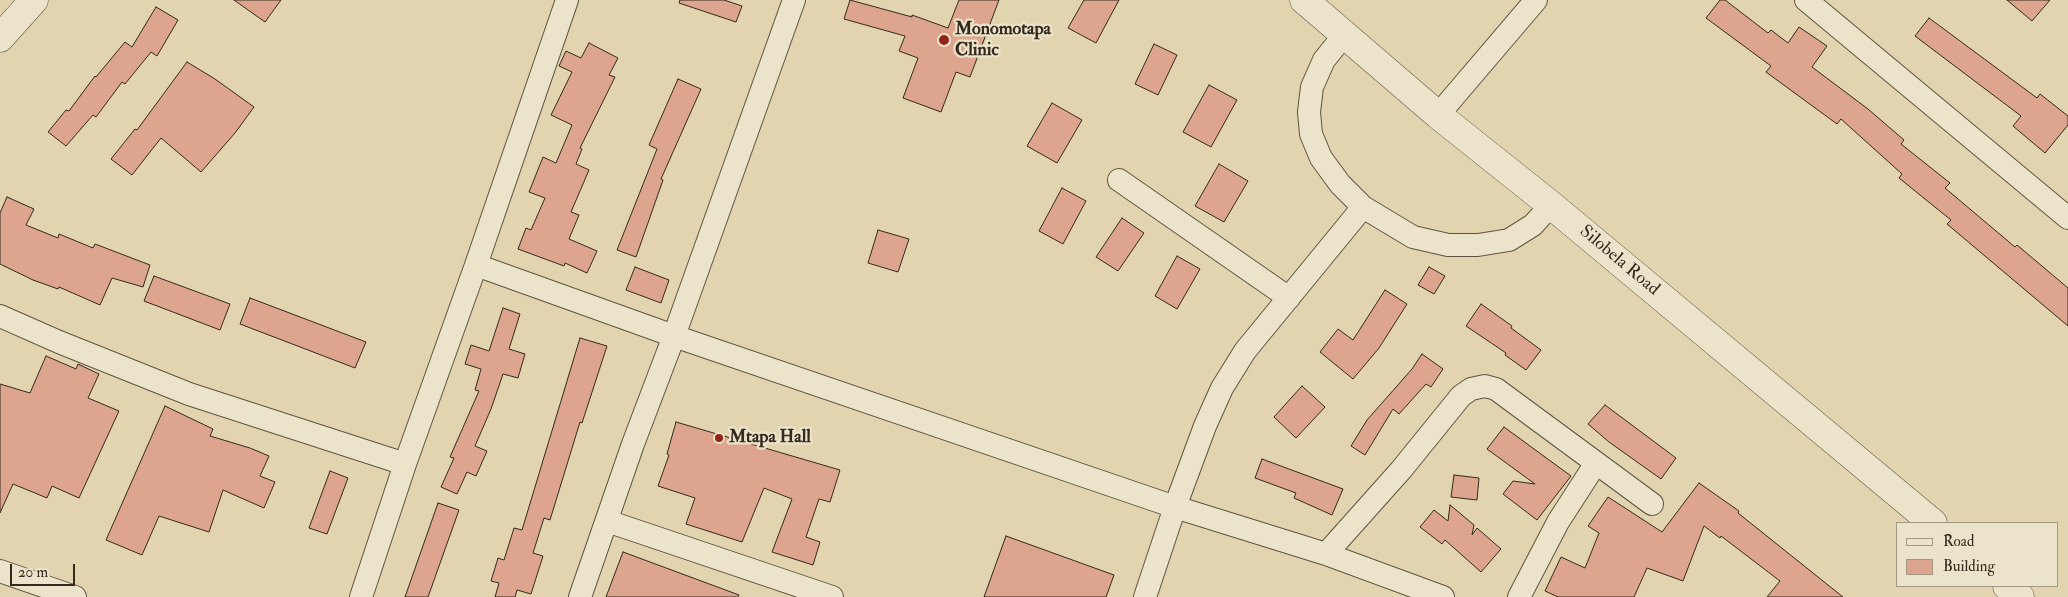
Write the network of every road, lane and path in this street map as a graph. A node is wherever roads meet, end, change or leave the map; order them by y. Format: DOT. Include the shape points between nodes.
graph roads {
  1 [pos="34,0"];
  2 [pos="567,0"];
  3 [pos="794,0"];
  4 [pos="1304,0"];
  5 [pos="1536,0"];
  6 [pos="1806,0"];
  7 [pos="1345,34"];
  8 [pos="0,38"];
  9 [pos="1438,115"];
  10 [pos="1119,180"];
  11 [pos="1552,205"];
  12 [pos="1363,208"];
  13 [pos="2068,218"];
  14 [pos="476,265"];
  15 [pos="1289,298"];
  16 [pos="0,316"];
  17 [pos="674,336"];
  18 [pos="1596,463"];
  19 [pos="405,464"];
  20 [pos="1652,504"];
  21 [pos="1174,507"];
  22 [pos="607,521"];
  23 [pos="1932,522"];
  24 [pos="1326,554"];
  25 [pos="0,571"];
  26 [pos="2008,587"];
  27 [pos="75,597"];
  28 [pos="361,597"];
  29 [pos="580,597"];
  30 [pos="832,597"];
  31 [pos="1145,597"];
  32 [pos="1443,597"];
  33 [pos="1519,597"];
  34 [pos="2020,597"];
  1 -- 8 [label="street"];
  2 -- 14 [label="street"];
  3 -- 17 [label="street"];
  4 -- 7 [label="street, Silobela Road"];
  5 -- 9 [label="street"];
  6 -- 13 [label="street"];
  7 -- 9 [label="street, Silobela Road"];
  7 -- 12 [label="street" via="1324,60 1312,87 1311,134 1321,158"];
  9 -- 11 [label="street, Silobela Road"];
  10 -- 15 [label="street"];
  11 -- 12 [label="street" via="1533,225 1509,240 1478,245 1448,245 1413,236"];
  11 -- 23 [label="street, Silobela Road"];
  12 -- 15 [label="street"];
  14 -- 17 [label="street"];
  14 -- 19 [label="street"];
  15 -- 21 [label="street" via="1245,351 1222,388"];
  16 -- 19 [label="street" via="189,394"];
  17 -- 21 [label="street"];
  17 -- 22 [label="street"];
  18 -- 20 [label="street"];
  18 -- 24 [label="street" via="1496,389 1485,386 1472,388 1461,396"];
  18 -- 33 [label="street" via="1558,522"];
  19 -- 28 [label="street"];
  21 -- 24 [label="street"];
  21 -- 31 [label="street"];
  22 -- 29 [label="street"];
  22 -- 30 [label="street"];
  24 -- 32 [label="street"];
  25 -- 27 [label="street"];
  26 -- 34 [label="street"];
}
